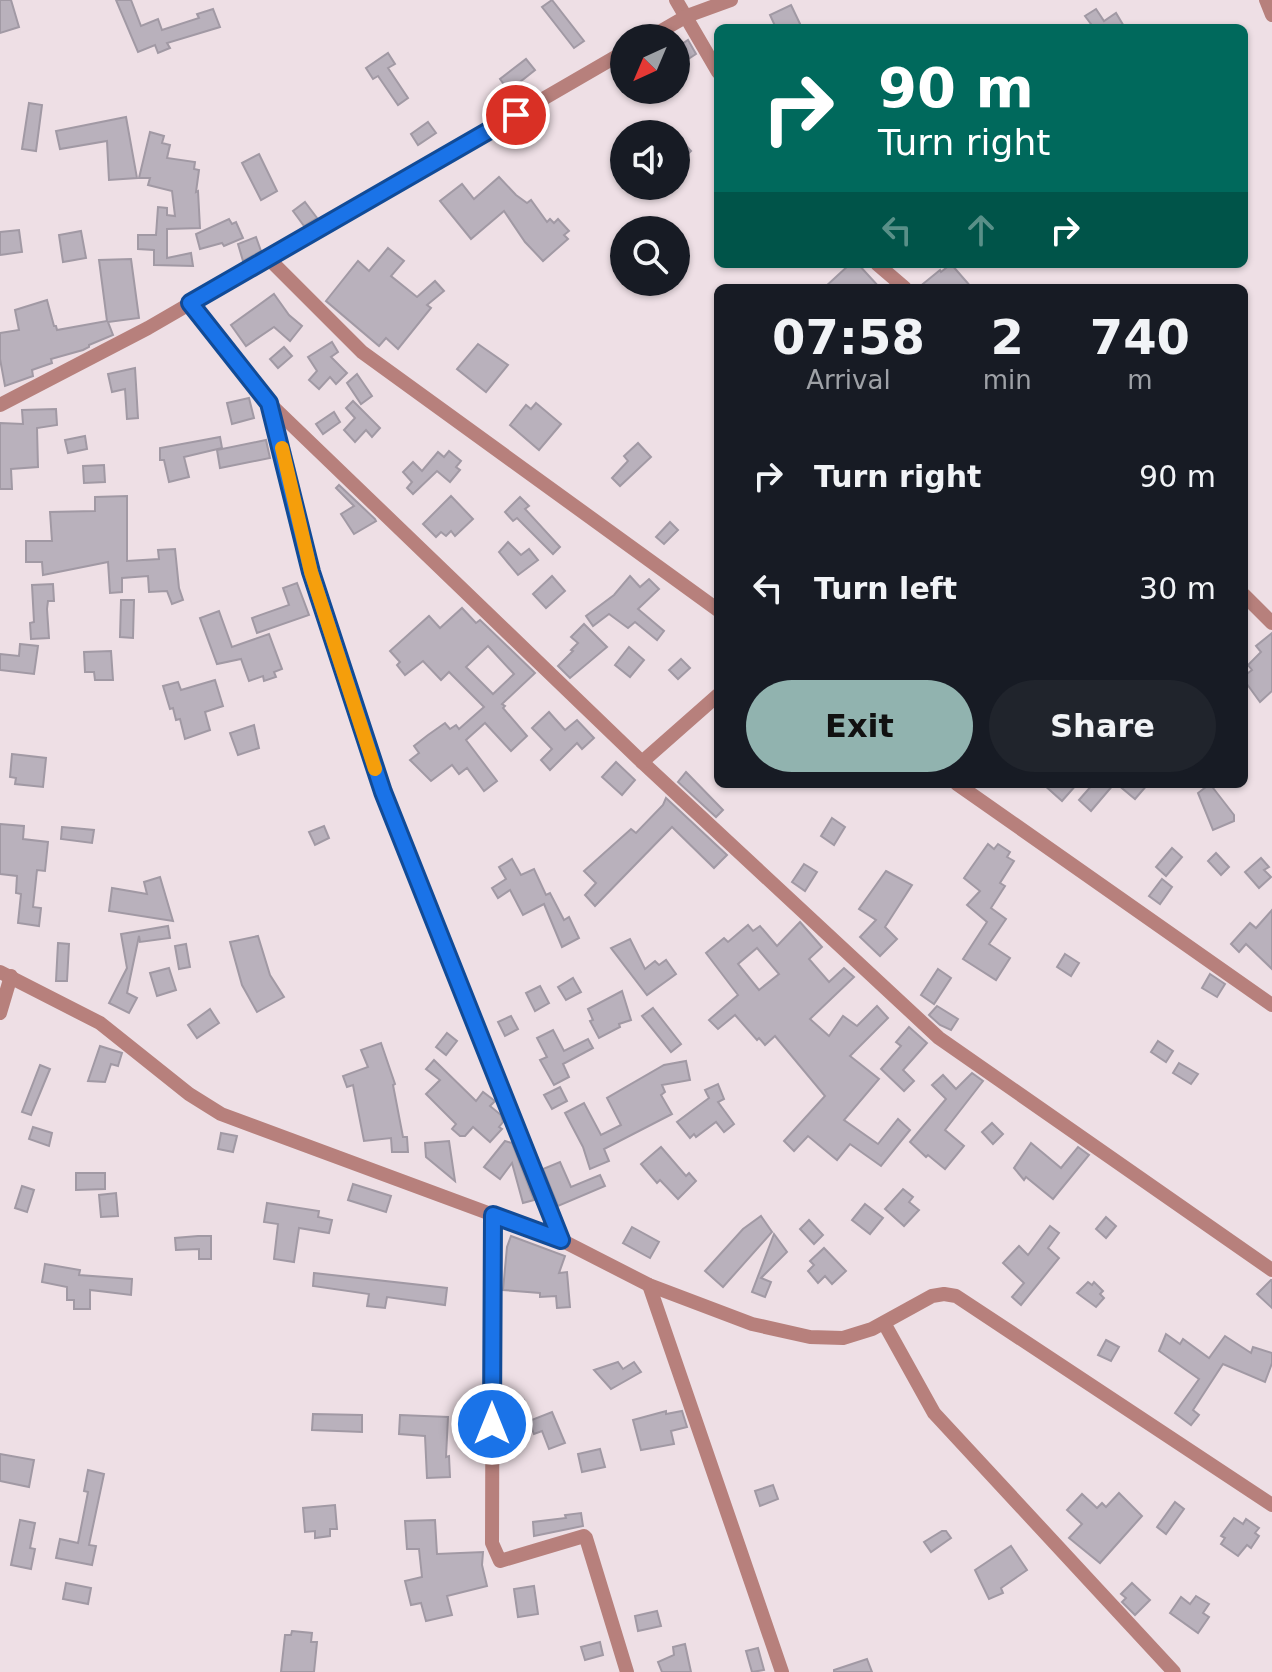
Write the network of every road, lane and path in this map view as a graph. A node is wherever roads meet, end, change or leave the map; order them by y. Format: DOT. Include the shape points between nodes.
graph roads {
  1 [pos="676,0"];
  2 [pos="731,0"];
  3 [pos="1266,0"];
  4 [pos="1272,15"];
  5 [pos="687,16"];
  6 [pos="673,24"];
  7 [pos="610,60"];
  8 [pos="714,65"];
  9 [pos="268,258"];
  10 [pos="882,268"];
  11 [pos="900,284"];
  12 [pos="190,303"];
  13 [pos="269,403"];
  14 [pos="0,405"];
  15 [pos="1248,599"];
  16 [pos="714,607"];
  17 [pos="1272,623"];
  18 [pos="714,699"];
  19 [pos="642,762"];
  20 [pos="963,788"];
  21 [pos="6,974"];
  22 [pos="1272,1005"];
  23 [pos="0,1013"];
  24 [pos="493,1215"];
  25 [pos="561,1240"];
  26 [pos="1272,1270"];
  27 [pos="649,1285"];
  28 [pos="884,1323"];
  29 [pos="1272,1505"];
  30 [pos="627,1672"];
  31 [pos="782,1672"];
  32 [pos="1174,1672"];
  1 -- 5 [label="street"];
  2 -- 5 [label="street"];
  3 -- 4 [label="street"];
  5 -- 6 [label="street"];
  5 -- 8 [label="street"];
  7 -- 9 [label="street"];
  9 -- 12 [label="street"];
  9 -- 16 [label="street" via="362,352"];
  10 -- 11 [label="street"];
  12 -- 13 [label="street"];
  12 -- 14 [label="street"];
  13 -- 19 [label="street"];
  13 -- 25 [label="street" via="311,572 383,792"];
  15 -- 17 [label="street"];
  18 -- 19 [label="street"];
  19 -- 26 [label="street" via="939,1038"];
  20 -- 22 [label="street"];
  21 -- 23 [label="street"];
  21 -- 24 [label="street" via="100,1023 221,1114"];
  24 -- 25 [label="street"];
  24 -- 30 [label="street" via="492,1543 500,1561 584,1536"];
  25 -- 27 [label="street"];
  27 -- 28 [label="street" via="752,1324 810,1337 843,1338"];
  27 -- 31 [label="street"];
  28 -- 29 [label="street" via="932,1296 956,1296"];
  28 -- 32 [label="street" via="934,1413"];
}
